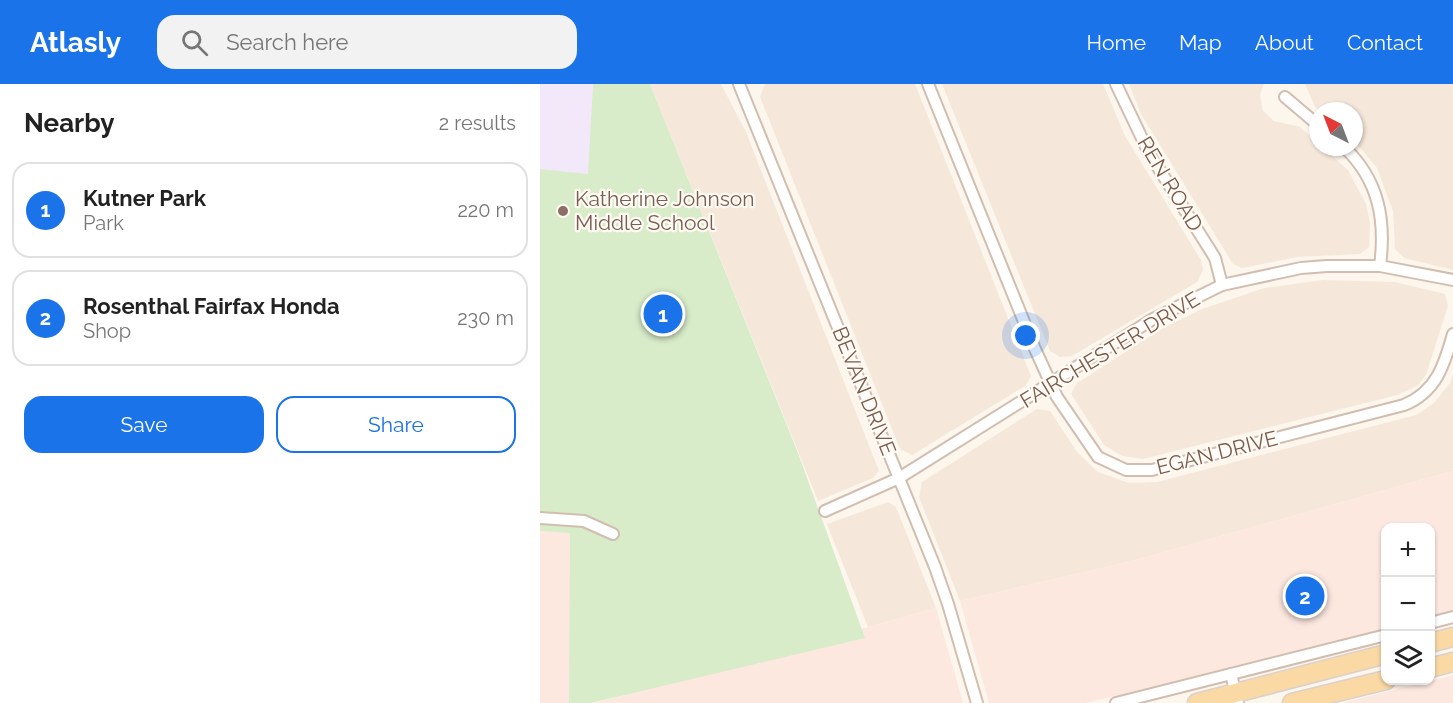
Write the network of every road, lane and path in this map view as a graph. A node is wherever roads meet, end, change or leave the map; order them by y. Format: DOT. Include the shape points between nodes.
graph roads {
  1 [pos="739,84"];
  2 [pos="928,84"];
  3 [pos="1116,84"];
  4 [pos="1285,97"];
  5 [pos="1309,117"];
  6 [pos="1352,156"];
  7 [pos="1380,266"];
  8 [pos="1453,280"];
  9 [pos="1222,285"];
  10 [pos="1453,334"];
  11 [pos="1051,384"];
  12 [pos="899,478"];
  13 [pos="825,511"];
  14 [pos="540,518"];
  15 [pos="613,534"];
  16 [pos="1453,617"];
  17 [pos="1435,622"];
  18 [pos="1381,635"];
  19 [pos="1453,637"];
  20 [pos="1435,642"];
  21 [pos="1381,655"];
  22 [pos="1453,662"];
  23 [pos="1435,667"];
  24 [pos="1231,674"];
  25 [pos="1381,681"];
  26 [pos="1237,698"];
  27 [pos="977,703"];
  28 [pos="1116,703"];
  29 [pos="1197,703"];
  30 [pos="1292,703"];
  1 -- 12 [label="street, BEVAN DRIVE"];
  2 -- 11 [label="street, EGAN DRIVE"];
  3 -- 9 [label="street, REN ROAD" via="1149,153 1215,258"];
  4 -- 5 [label="street"];
  6 -- 7 [label="street" via="1369,177 1378,199 1382,225"];
  7 -- 8 [label="street, FAIRCHESTER DRIVE"];
  7 -- 9 [label="street, FAIRCHESTER DRIVE" via="1300,268"];
  9 -- 11 [label="street, FAIRCHESTER DRIVE" via="1153,319"];
  10 -- 11 [label="street, EGAN DRIVE" via="1440,375 1415,401 1152,470 1126,470 1098,457"];
  11 -- 12 [label="street, FAIRCHESTER DRIVE"];
  12 -- 13 [label="street, FAIRCHESTER DRIVE"];
  12 -- 27 [label="street, BEVAN DRIVE" via="948,604"];
  14 -- 15 [label="street" via="584,522"];
  16 -- 17 [label="street"];
  18 -- 24 [label="street"];
  19 -- 20 [label="main road"];
  21 -- 26 [label="main road"];
  22 -- 23 [label="main road"];
  24 -- 26 [label="street"];
  24 -- 28 [label="street"];
  25 -- 30 [label="main road"];
  26 -- 29 [label="main road"];
}
